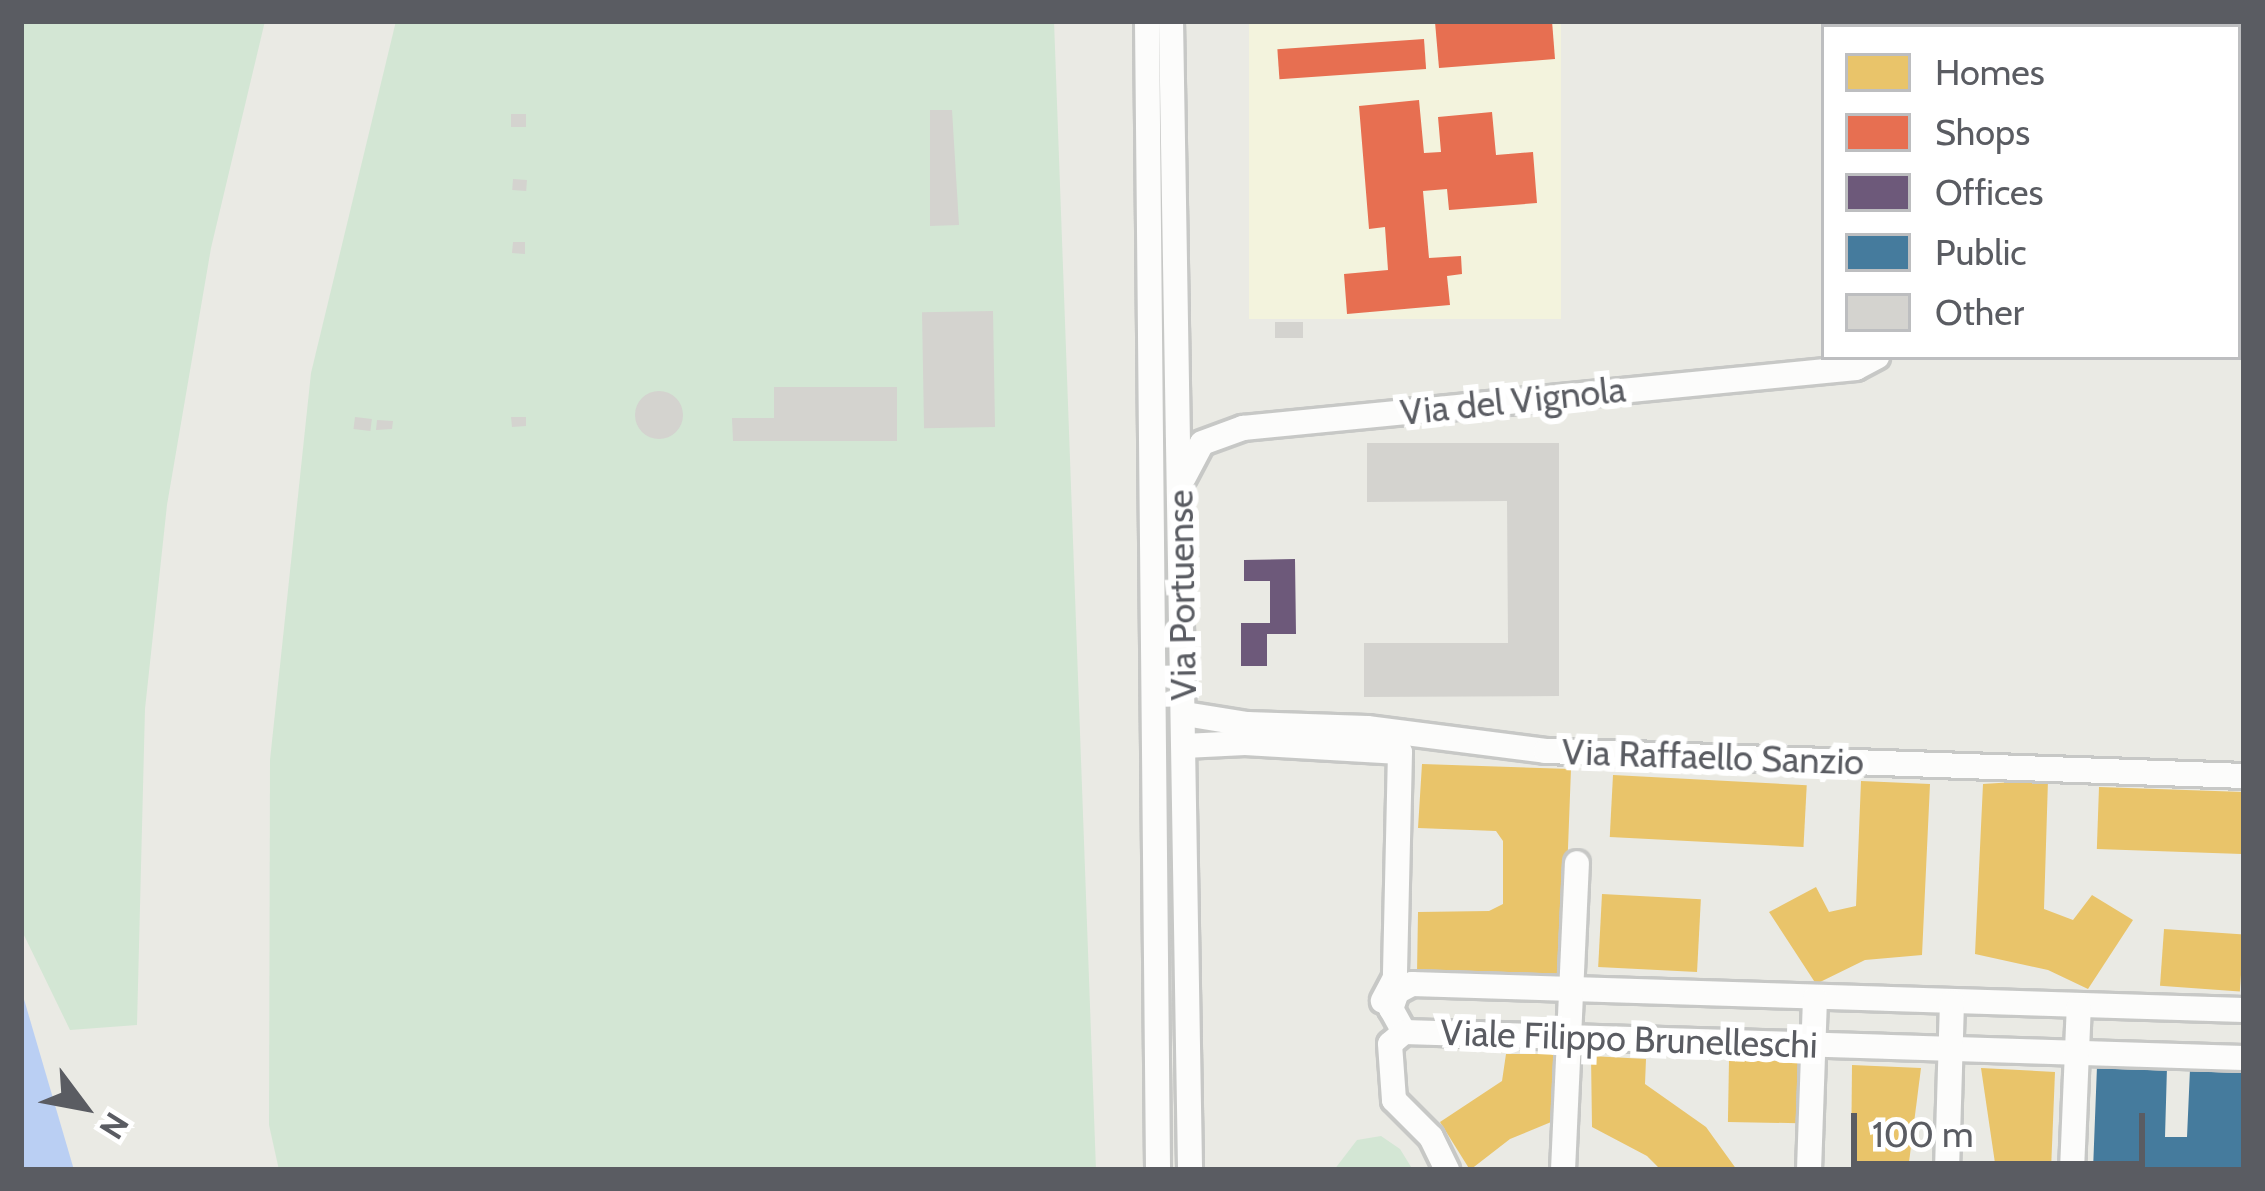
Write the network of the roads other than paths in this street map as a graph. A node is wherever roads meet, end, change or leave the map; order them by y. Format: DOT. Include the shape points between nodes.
graph roads {
  1 [pos="1147,21"];
  2 [pos="1171,21"];
  3 [pos="1871,360"];
  4 [pos="1181,492"];
  5 [pos="1185,715"];
  6 [pos="1184,746"];
  7 [pos="2244,776"];
  8 [pos="1577,862"];
  9 [pos="1570,990"];
  10 [pos="1815,998"];
  11 [pos="1952,1002"];
  12 [pos="2079,1006"];
  13 [pos="1377,1007"];
  14 [pos="2244,1010"];
  15 [pos="1404,1032"];
  16 [pos="1568,1038"];
  17 [pos="1814,1045"];
  18 [pos="1950,1047"];
  19 [pos="2077,1049"];
  20 [pos="2244,1058"];
  21 [pos="1158,1170"];
  22 [pos="1190,1170"];
  23 [pos="1448,1170"];
  24 [pos="1563,1170"];
  25 [pos="1808,1170"];
  26 [pos="1947,1170"];
  27 [pos="2072,1170"];
  1 -- 21 [label="street, Via Portuense"];
  2 -- 4 [label="street, Via Portuense"];
  3 -- 4 [label="street, Via del Vignola" via="1856,368 1244,428 1199,446"];
  4 -- 5 [label="street, Via Portuense"];
  5 -- 6 [label="street, Via Portuense"];
  5 -- 7 [label="street, Via Raffaello Sanzio" via="1546,751"];
  6 -- 13 [label="street" via="1400,752 1395,978"];
  6 -- 22 [label="street, Via Portuense"];
  8 -- 9 [label="street"];
  9 -- 10 [label="street, Viale Filippo Brunelleschi"];
  9 -- 15 [label="street, Viale Filippo Brunelleschi" via="1412,984 1397,992 1391,1009"];
  9 -- 16 [label="street"];
  10 -- 11 [label="street, Viale Filippo Brunelleschi"];
  10 -- 17 [label="street"];
  11 -- 12 [label="street, Viale Filippo Brunelleschi"];
  11 -- 18 [label="street"];
  12 -- 14 [label="street, Viale Filippo Brunelleschi"];
  12 -- 19 [label="street"];
  15 -- 16 [label="street, Viale Filippo Brunelleschi"];
  15 -- 23 [label="street" via="1390,1044 1394,1100 1431,1137"];
  16 -- 17 [label="street, Viale Filippo Brunelleschi"];
  16 -- 24 [label="street"];
  17 -- 18 [label="street, Viale Filippo Brunelleschi"];
  17 -- 25 [label="street"];
  18 -- 19 [label="street, Viale Filippo Brunelleschi"];
  18 -- 26 [label="street"];
  19 -- 20 [label="street, Viale Filippo Brunelleschi"];
  19 -- 27 [label="street"];
}
